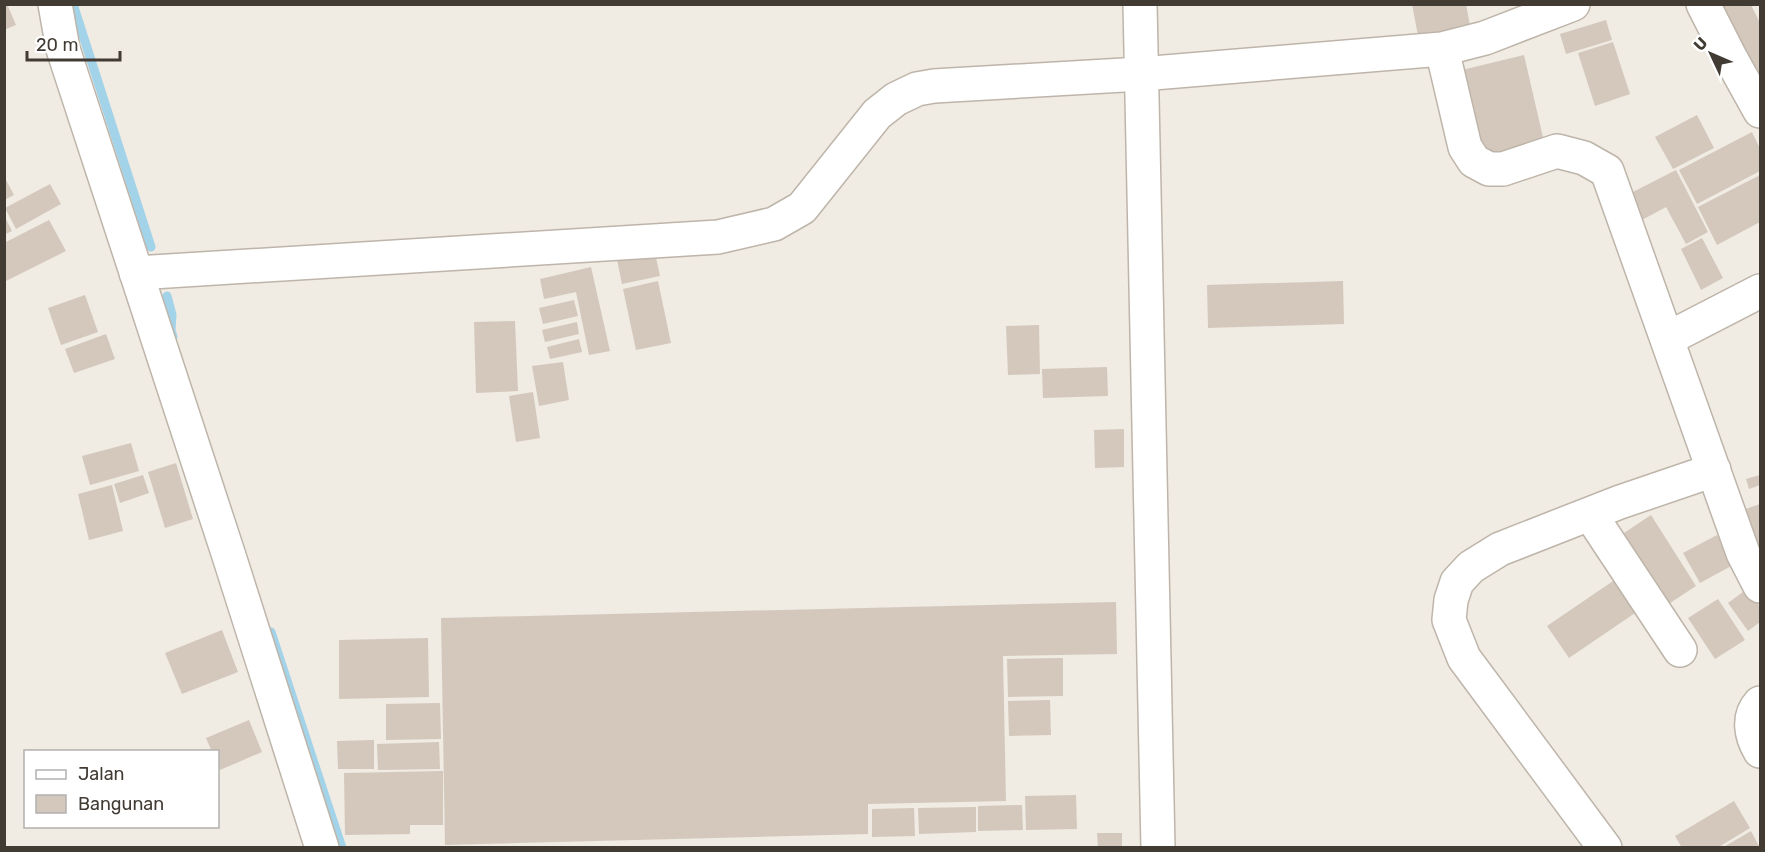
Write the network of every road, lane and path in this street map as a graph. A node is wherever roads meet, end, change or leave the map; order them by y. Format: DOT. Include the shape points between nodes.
graph roads {
  1 [pos="55,4"];
  2 [pos="1140,4"];
  3 [pos="1573,4"];
  4 [pos="1703,4"];
  5 [pos="1442,49"];
  6 [pos="1140,74"];
  7 [pos="1761,111"];
  8 [pos="136,273"];
  9 [pos="1761,291"];
  10 [pos="1667,339"];
  11 [pos="1714,470"];
  12 [pos="1590,514"];
  13 [pos="1761,586"];
  14 [pos="1680,650"];
  15 [pos="1761,703"];
  16 [pos="1761,751"];
  17 [pos="322,848"];
  18 [pos="1158,848"];
  19 [pos="1605,848"];
  1 -- 8 [label="street" via="63,49"];
  2 -- 6 [label="street"];
  3 -- 5 [label="street" via="1485,38"];
  4 -- 7 [label="street"];
  5 -- 6 [label="street"];
  5 -- 10 [label="street" via="1465,147 1474,161 1489,169 1503,169 1557,151 1584,158 1607,171"];
  6 -- 8 [label="street" via="917,89 877,114 802,208 774,224 718,237"];
  6 -- 18 [label="street"];
  8 -- 17 [label="street"];
  9 -- 10 [label="street"];
  10 -- 11 [label="street"];
  11 -- 12 [label="street"];
  11 -- 13 [label="street" via="1743,553"];
  12 -- 14 [label="street"];
  12 -- 19 [label="street" via="1500,549 1471,567 1457,582 1450,600 1449,620 1464,658"];
  15 -- 16 [label="street" via="1752,717 1755,742"];
}
